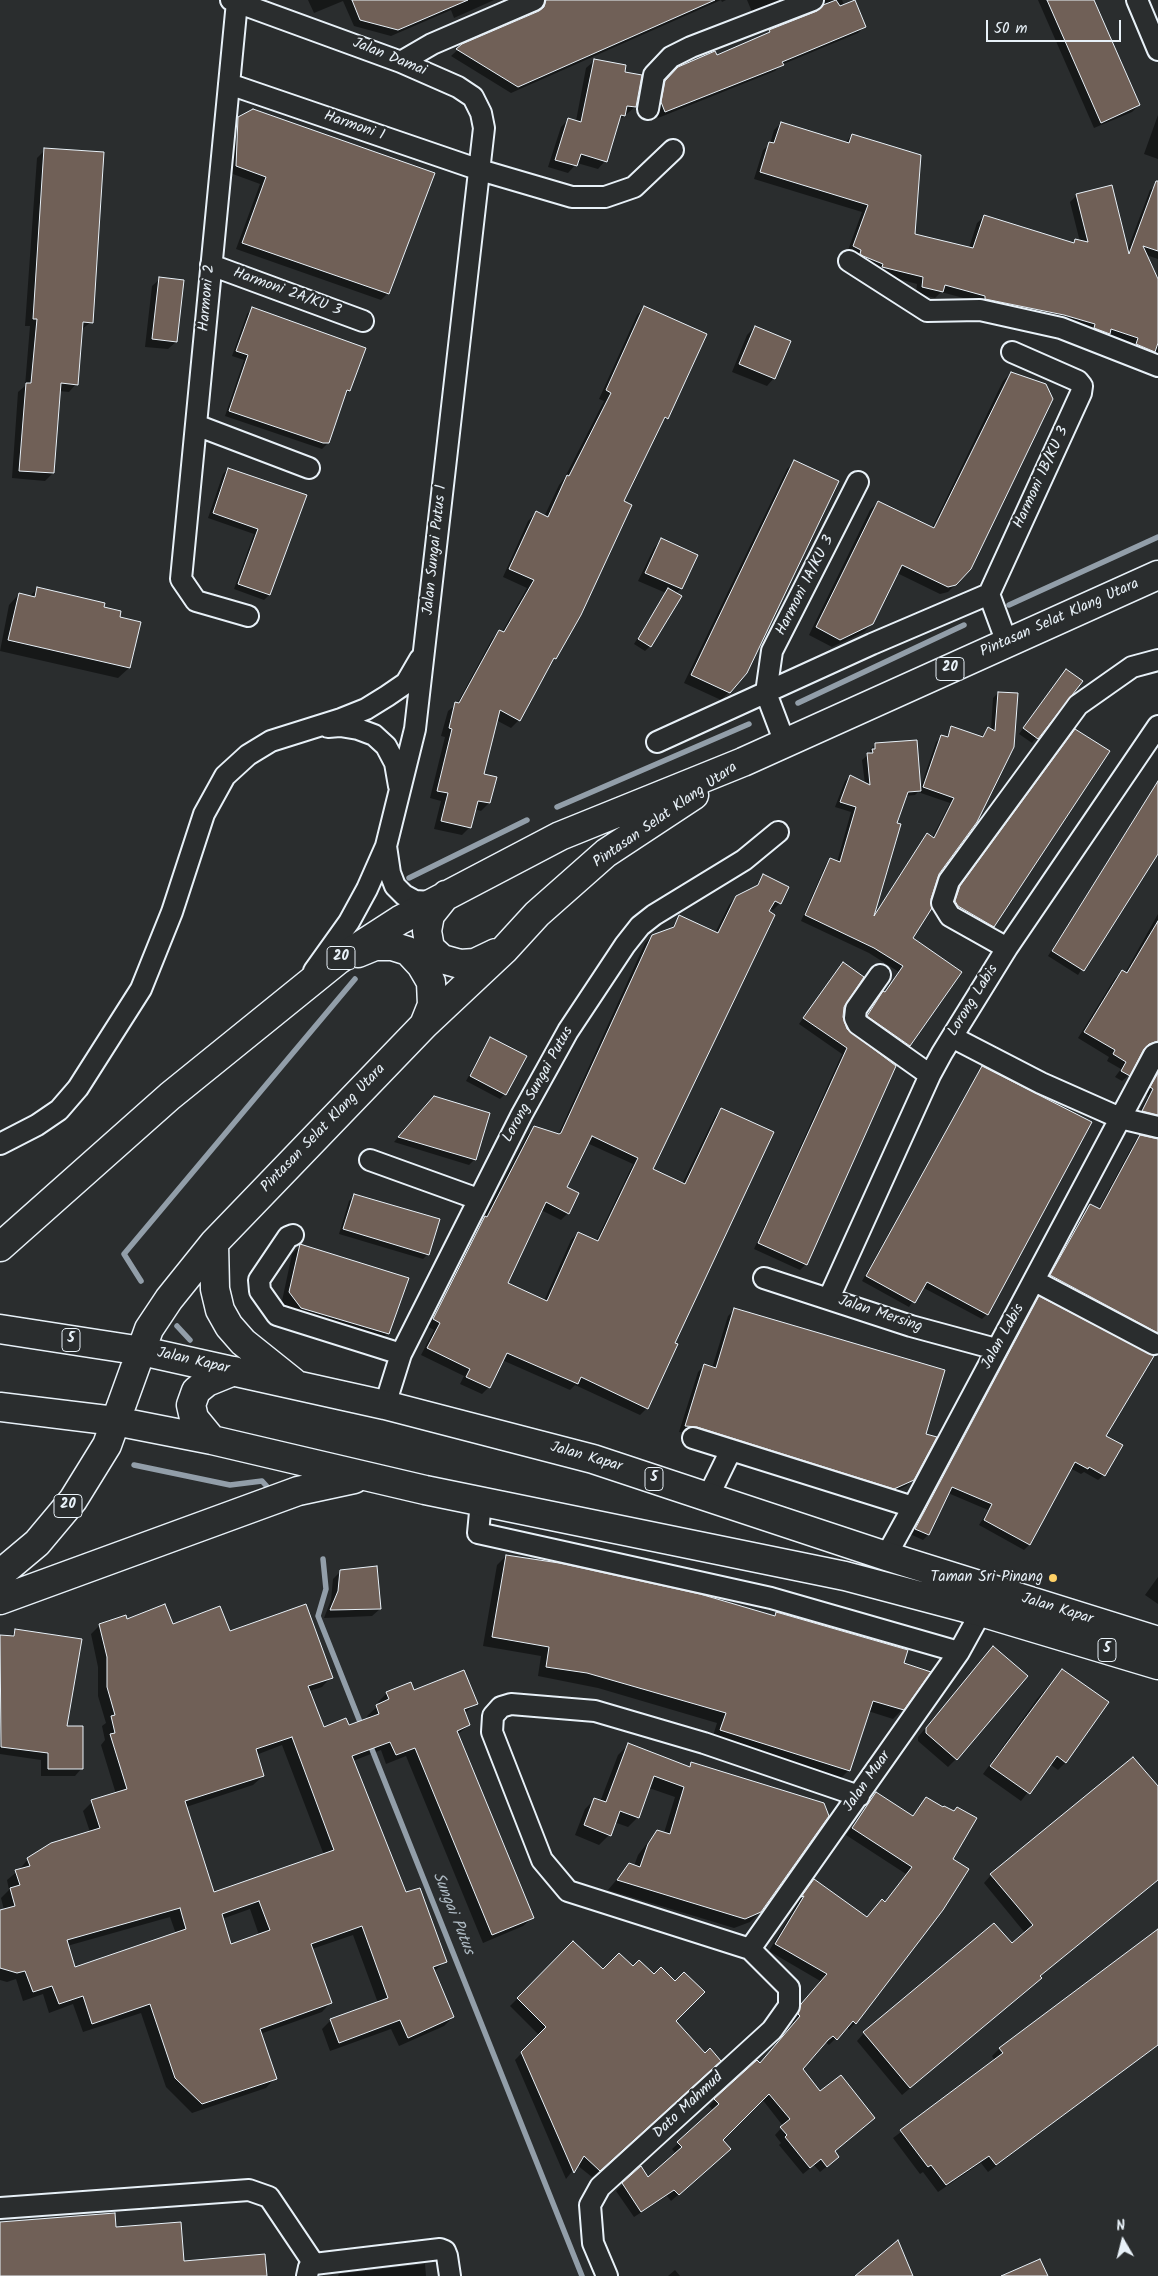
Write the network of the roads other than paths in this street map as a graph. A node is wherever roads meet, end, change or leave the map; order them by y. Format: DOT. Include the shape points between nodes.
graph roads {
  1 [pos="534,0"];
  2 [pos="812,0"];
  3 [pos="1137,0"];
  4 [pos="234,1"];
  5 [pos="1158,50"];
  6 [pos="401,62"];
  7 [pos="229,84"];
  8 [pos="648,109"];
  9 [pos="674,150"];
  10 [pos="480,170"];
  11 [pos="849,260"];
  12 [pos="211,264"];
  13 [pos="362,321"];
  14 [pos="1012,352"];
  15 [pos="1158,366"];
  16 [pos="196,425"];
  17 [pos="310,468"];
  18 [pos="858,482"];
  19 [pos="1158,575"];
  20 [pos="989,594"];
  21 [pos="248,616"];
  22 [pos="1007,643"];
  23 [pos="426,646"];
  24 [pos="1158,660"];
  25 [pos="766,693"];
  26 [pos="1158,726"];
  27 [pos="304,729"];
  28 [pos="657,742"];
  29 [pos="785,743"];
  30 [pos="743,762"];
  31 [pos="399,796"];
  32 [pos="778,832"];
  33 [pos="386,846"];
  34 [pos="438,899"];
  35 [pos="1007,948"];
  36 [pos="504,950"];
  37 [pos="338,960"];
  38 [pos="880,975"];
  39 [pos="300,990"];
  40 [pos="424,1025"];
  41 [pos="952,1037"];
  42 [pos="1158,1053"];
  43 [pos="930,1075"];
  44 [pos="1120,1118"];
  45 [pos="1158,1127"];
  46 [pos="0,1144"];
  47 [pos="370,1160"];
  48 [pos="478,1199"];
  49 [pos="293,1235"];
  50 [pos="4,1242"];
  51 [pos="214,1244"];
  52 [pos="764,1278"];
  53 [pos="1035,1281"];
  54 [pos="829,1298"];
  55 [pos="0,1329"];
  56 [pos="1154,1344"];
  57 [pos="996,1349"];
  58 [pos="142,1350"];
  59 [pos="401,1354"];
  60 [pos="234,1371"];
  61 [pos="298,1386"];
  62 [pos="385,1405"];
  63 [pos="0,1407"];
  64 [pos="115,1421"];
  65 [pos="693,1438"];
  66 [pos="212,1440"];
  67 [pos="730,1450"];
  68 [pos="365,1478"];
  69 [pos="708,1497"];
  70 [pos="482,1502"];
  71 [pos="914,1507"];
  72 [pos="886,1556"];
  73 [pos="0,1574"];
  74 [pos="0,1600"];
  75 [pos="981,1612"];
  76 [pos="1158,1642"];
  77 [pos="959,1652"];
  78 [pos="1158,1665"];
  79 [pos="859,1796"];
  80 [pos="750,1949"];
  81 [pos="0,2208"];
  82 [pos="310,2270"];
  83 [pos="450,2276"];
  84 [pos="607,2276"];
  1 -- 6 [label="street" via="432,44"];
  2 -- 8 [label="street" via="671,57 654,74"];
  3 -- 5 [label="street"];
  4 -- 6 [label="street, Jalan Damai"];
  4 -- 7 [label="street, Harmoni 2"];
  6 -- 10 [label="street, Jalan Damai" via="473,97 484,128"];
  7 -- 10 [label="street, Harmoni 1"];
  7 -- 12 [label="street, Harmoni 2"];
  9 -- 10 [label="street, Harmoni 1" via="634,187 605,197 572,197"];
  10 -- 23 [label="street, Jalan Sungai Putus 1"];
  11 -- 15 [label="street" via="927,311 980,310 1061,328"];
  12 -- 13 [label="street, Harmoni 2A/KU 3"];
  12 -- 16 [label="street, Harmoni 2"];
  14 -- 20 [label="street, Harmoni 1B/KU 3" via="1078,381 1082,386"];
  16 -- 17 [label="street"];
  16 -- 21 [label="street, Harmoni 2" via="181,578 196,601"];
  18 -- 25 [label="street, Harmoni 1A/KU 3" via="772,651"];
  19 -- 22 [label="highway, Pintasan Selat Klang Utara / 20"];
  20 -- 22 [label="street"];
  20 -- 25 [label="street"];
  22 -- 29 [label="highway, Pintasan Selat Klang Utara / 20"];
  23 -- 27 [label="street" via="418,667 406,683 387,696 341,719"];
  23 -- 31 [label="street, Jalan Sungai Putus 1" via="415,729"];
  24 -- 35 [label="street" via="1132,667 1078,705 949,881 942,903 950,916"];
  25 -- 28 [label="street"];
  25 -- 29 [label="street"];
  26 -- 35 [label="street, Lorong Labis"];
  27 -- 31 [label="street" via="340,726 374,736 386,746 395,763"];
  27 -- 46 [label="street" via="248,755 225,776 204,814 172,912 141,989 78,1088 59,1110 37,1126"];
  29 -- 30 [label="highway, Pintasan Selat Klang Utara / 20"];
  30 -- 34 [label="highway, Pintasan Selat Klang Utara / 20" via="560,836"];
  30 -- 36 [label="highway, Pintasan Selat Klang Utara / 20" via="606,853 538,914"];
  31 -- 33 [label="street, Jalan Sungai Putus 1"];
  32 -- 48 [label="street, Lorong Sungai Putus" via="744,860 640,926 568,1031"];
  33 -- 34 [label="street, Jalan Sungai Putus 1" via="394,886 415,900"];
  33 -- 39 [label="street" via="349,922"];
  34 -- 36 [label="highway" via="430,915 427,932 430,948 442,959 460,964 475,963"];
  34 -- 37 [label="highway, Pintasan Selat Klang Utara / 20"];
  35 -- 41 [label="street, Lorong Labis"];
  36 -- 40 [label="highway, Pintasan Selat Klang Utara / 20"];
  37 -- 39 [label="highway, Pintasan Selat Klang Utara / 20"];
  37 -- 40 [label="highway" via="375,946 408,950 431,982 432,1005"];
  38 -- 43 [label="street" via="856,1009 858,1024"];
  39 -- 50 [label="highway, Pintasan Selat Klang Utara / 20" via="170,1096"];
  40 -- 51 [label="highway, Pintasan Selat Klang Utara / 20"];
  41 -- 43 [label="street, Lorong Labis"];
  41 -- 44 [label="street" via="1041,1083"];
  42 -- 44 [label="street, Jalan Labis"];
  43 -- 54 [label="street, Lorong Labis"];
  44 -- 45 [label="street"];
  44 -- 53 [label="street, Jalan Labis"];
  47 -- 48 [label="street"];
  48 -- 59 [label="street, Lorong Sungai Putus"];
  49 -- 59 [label="street" via="288,1237 259,1280 260,1291 277,1315"];
  51 -- 58 [label="highway, Pintasan Selat Klang Utara / 20" via="169,1299 149,1329"];
  51 -- 61 [label="highway" via="215,1289 220,1310 229,1326 243,1342"];
  52 -- 54 [label="street, Jalan Mersing"];
  53 -- 56 [label="street"];
  53 -- 57 [label="street, Jalan Labis"];
  54 -- 57 [label="street, Jalan Mersing" via="911,1326"];
  55 -- 58 [label="highway, Jalan Kapar / 5"];
  57 -- 71 [label="street, Jalan Labis"];
  58 -- 60 [label="highway, Jalan Kapar / 5"];
  58 -- 64 [label="highway, Pintasan Selat Klang Utara / 20"];
  59 -- 62 [label="street, Lorong Sungai Putus"];
  60 -- 61 [label="highway, Jalan Kapar / 5"];
  60 -- 66 [label="highway" via="207,1382 196,1391 191,1405 194,1418"];
  61 -- 62 [label="highway, Jalan Kapar / 5"];
  62 -- 69 [label="highway, Jalan Kapar / 5" via="592,1459"];
  63 -- 64 [label="highway, Jalan Kapar / 5"];
  64 -- 66 [label="highway, Jalan Kapar / 5"];
  64 -- 73 [label="highway, Pintasan Selat Klang Utara / 20" via="106,1445 73,1500 37,1543"];
  65 -- 67 [label="street"];
  66 -- 68 [label="highway, Jalan Kapar / 5"];
  67 -- 69 [label="street"];
  67 -- 71 [label="street"];
  68 -- 70 [label="highway, Jalan Kapar / 5"];
  68 -- 74 [label="highway" via="298,1491"];
  69 -- 72 [label="highway, Jalan Kapar / 5"];
  70 -- 75 [label="highway, Jalan Kapar / 5" via="845,1576"];
  70 -- 77 [label="street" via="478,1533 771,1598"];
  71 -- 72 [label="street, Jalan Labis"];
  72 -- 76 [label="highway, Jalan Kapar / 5"];
  75 -- 77 [label="street, Jalan Muar"];
  75 -- 78 [label="highway, Jalan Kapar / 5"];
  77 -- 79 [label="street, Jalan Muar"];
  79 -- 80 [label="street, Jalan Muar"];
  79 -- 80 [label="street" via="704,1743 595,1711 511,1704 500,1707 493,1716 492,1732 542,1860 568,1891"];
  80 -- 84 [label="street, Dato Mahmud" via="789,1988 789,2006 772,2030 600,2187 590,2205 593,2243"];
  81 -- 82 [label="street" via="249,2190 269,2197"];
  82 -- 83 [label="street" via="440,2249 445,2251"];
}
